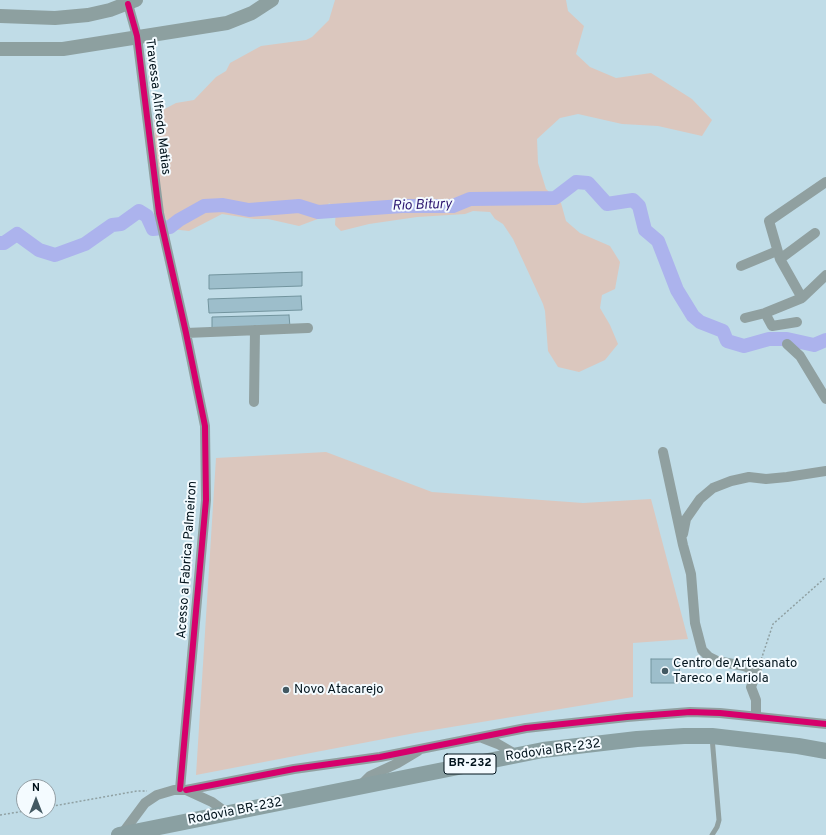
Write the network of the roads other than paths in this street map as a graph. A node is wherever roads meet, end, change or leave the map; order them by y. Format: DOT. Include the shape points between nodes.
graph roads {
  1 [pos="272,0"];
  2 [pos="132,2"];
  3 [pos="0,16"];
  4 [pos="137,36"];
  5 [pos="0,49"];
  6 [pos="824,186"];
  7 [pos="815,233"];
  8 [pos="164,238"];
  9 [pos="778,255"];
  10 [pos="741,266"];
  11 [pos="826,275"];
  12 [pos="802,298"];
  13 [pos="765,313"];
  14 [pos="745,318"];
  15 [pos="797,322"];
  16 [pos="308,328"];
  17 [pos="255,330"];
  18 [pos="186,333"];
  19 [pos="787,344"];
  20 [pos="826,399"];
  21 [pos="254,402"];
  22 [pos="663,452"];
  23 [pos="826,471"];
  24 [pos="682,538"];
  25 [pos="756,716"];
  26 [pos="826,724"];
  27 [pos="712,736"];
  28 [pos="480,737"];
  29 [pos="421,749"];
  30 [pos="826,751"];
  31 [pos="517,755"];
  32 [pos="360,787"];
  33 [pos="183,789"];
  34 [pos="228,813"];
  35 [pos="120,835"];
  36 [pos="712,835"];
  1 -- 4 [label="main road" via="252,13 227,23"];
  2 -- 3 [label="main road" via="88,15 55,18"];
  2 -- 4 [label="street, Travessa Alfredo Matias"];
  4 -- 5 [label="main road" via="63,49"];
  4 -- 8 [label="street, Travessa Alfredo Matias"];
  6 -- 9 [label="street" via="769,221"];
  7 -- 9 [label="street"];
  8 -- 18 [label="street, Acesso a Fabrica Palmeiron"];
  9 -- 10 [label="street"];
  9 -- 12 [label="street"];
  11 -- 12 [label="street"];
  12 -- 13 [label="street"];
  13 -- 14 [label="street"];
  13 -- 15 [label="street" via="772,326"];
  16 -- 17 [label="street"];
  17 -- 18 [label="street"];
  17 -- 21 [label="street"];
  18 -- 33 [label="street, Acesso a Fabrica Palmeiron" via="205,426 206,500"];
  19 -- 20 [label="street" via="800,356"];
  22 -- 24 [label="street"];
  23 -- 24 [label="street" via="766,479 749,477 713,488 700,499 686,519"];
  24 -- 25 [label="street" via="691,574 695,623 702,650 717,661 757,670 751,687 756,700"];
  25 -- 26 [label="street"];
  25 -- 28 [label="street" via="690,712 526,728"];
  27 -- 30 [label="highway, Rodovia BR-232 / BR-232"];
  27 -- 31 [label="highway, Rodovia BR-232 / BR-232" via="637,739"];
  27 -- 36 [label="lane" via="719,820"];
  28 -- 29 [label="street"];
  28 -- 31 [label="street"];
  29 -- 32 [label="street" via="370,776"];
  29 -- 33 [label="street"];
  31 -- 32 [label="highway, Rodovia BR-232 / BR-232"];
  32 -- 34 [label="highway, Rodovia BR-232 / BR-232"];
  33 -- 34 [label="street" via="212,802"];
  33 -- 35 [label="street" via="168,791 145,802"];
  34 -- 35 [label="highway, Rodovia BR-232 / BR-232"];
}
